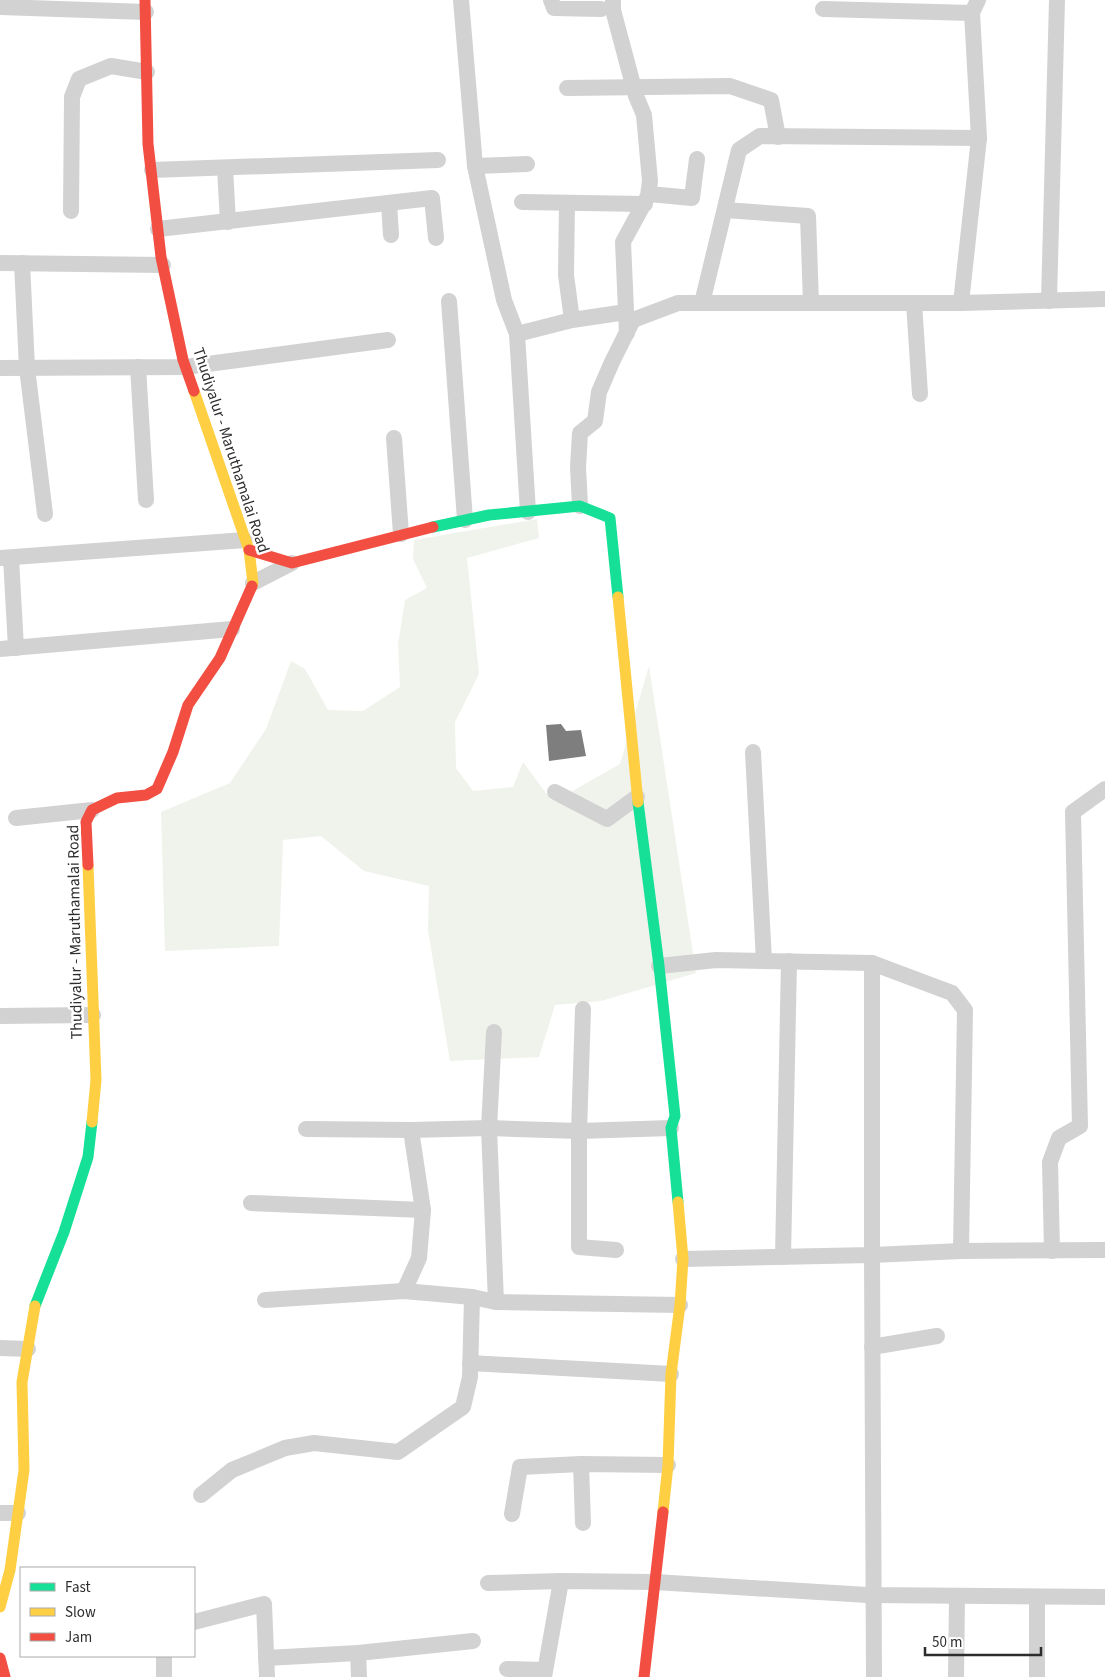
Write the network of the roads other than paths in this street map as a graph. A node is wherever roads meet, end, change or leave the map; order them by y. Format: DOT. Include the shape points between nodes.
graph roads {
  1 [pos="461,0"];
  2 [pos="552,0"];
  3 [pos="1057,0"];
  4 [pos="607,5"];
  5 [pos="145,6"];
  6 [pos="975,6"];
  7 [pos="0,7"];
  8 [pos="823,9"];
  9 [pos="147,72"];
  10 [pos="634,87"];
  11 [pos="567,88"];
  12 [pos="778,137"];
  13 [pos="979,138"];
  14 [pos="697,159"];
  15 [pos="438,160"];
  16 [pos="527,164"];
  17 [pos="475,166"];
  18 [pos="225,168"];
  19 [pos="152,170"];
  20 [pos="647,199"];
  21 [pos="522,202"];
  22 [pos="567,202"];
  23 [pos="390,203"];
  24 [pos="725,210"];
  25 [pos="71,212"];
  26 [pos="228,222"];
  27 [pos="158,230"];
  28 [pos="391,235"];
  29 [pos="436,238"];
  30 [pos="22,263"];
  31 [pos="0,264"];
  32 [pos="163,265"];
  33 [pos="1105,299"];
  34 [pos="449,301"];
  35 [pos="1049,301"];
  36 [pos="702,303"];
  37 [pos="811,303"];
  38 [pos="914,303"];
  39 [pos="961,303"];
  40 [pos="626,312"];
  41 [pos="572,320"];
  42 [pos="627,333"];
  43 [pos="518,334"];
  44 [pos="388,340"];
  45 [pos="138,367"];
  46 [pos="185,367"];
  47 [pos="0,368"];
  48 [pos="27,368"];
  49 [pos="920,394"];
  50 [pos="394,438"];
  51 [pos="146,500"];
  52 [pos="580,506"];
  53 [pos="528,512"];
  54 [pos="45,514"];
  55 [pos="466,520"];
  56 [pos="401,534"];
  57 [pos="247,545"];
  58 [pos="5,558"];
  59 [pos="292,563"];
  60 [pos="253,583"];
  61 [pos="232,629"];
  62 [pos="8,649"];
  63 [pos="752,752"];
  64 [pos="1105,789"];
  65 [pos="555,792"];
  66 [pos="637,796"];
  67 [pos="92,810"];
  68 [pos="16,818"];
  69 [pos="764,961"];
  70 [pos="789,961"];
  71 [pos="872,962"];
  72 [pos="659,966"];
  73 [pos="583,1009"];
  74 [pos="93,1015"];
  75 [pos="0,1016"];
  76 [pos="494,1032"];
  77 [pos="489,1128"];
  78 [pos="671,1128"];
  79 [pos="306,1129"];
  80 [pos="411,1130"];
  81 [pos="579,1131"];
  82 [pos="251,1204"];
  83 [pos="423,1210"];
  84 [pos="616,1250"];
  85 [pos="1105,1250"];
  86 [pos="961,1251"];
  87 [pos="1052,1251"];
  88 [pos="872,1255"];
  89 [pos="783,1257"];
  90 [pos="683,1259"];
  91 [pos="404,1291"];
  92 [pos="472,1297"];
  93 [pos="265,1300"];
  94 [pos="496,1302"];
  95 [pos="680,1305"];
  96 [pos="936,1336"];
  97 [pos="0,1348"];
  98 [pos="872,1348"];
  99 [pos="28,1349"];
  100 [pos="470,1363"];
  101 [pos="671,1374"];
  102 [pos="581,1464"];
  103 [pos="668,1465"];
  104 [pos="201,1494"];
  105 [pos="0,1513"];
  106 [pos="18,1514"];
  107 [pos="512,1514"];
  108 [pos="583,1523"];
  109 [pos="561,1582"];
  110 [pos="656,1582"];
  111 [pos="488,1583"];
  112 [pos="873,1595"];
  113 [pos="957,1596"];
  114 [pos="1038,1598"];
  115 [pos="1105,1598"];
  116 [pos="0,1607"];
  117 [pos="195,1622"];
  118 [pos="473,1641"];
  119 [pos="358,1653"];
  120 [pos="164,1657"];
  121 [pos="0,1658"];
  122 [pos="266,1658"];
  123 [pos="507,1669"];
  124 [pos="545,1674"];
  125 [pos="5,1677"];
  126 [pos="164,1677"];
  127 [pos="267,1677"];
  128 [pos="359,1677"];
  129 [pos="644,1677"];
  130 [pos="874,1677"];
  131 [pos="956,1677"];
  132 [pos="1037,1677"];
  1 -- 17 [label="street"];
  2 -- 4 [label="street" via="554,8"];
  3 -- 35 [label="street"];
  4 -- 10 [label="street" via="613,10"];
  5 -- 7 [label="street"];
  5 -- 9 [label="main road, Thudiyalur - Maruthamalai Road"];
  6 -- 8 [label="street"];
  6 -- 13 [label="street"];
  9 -- 19 [label="main road, Thudiyalur - Maruthamalai Road" via="148,144"];
  9 -- 25 [label="street" via="111,66 79,79 72,97"];
  10 -- 11 [label="street"];
  10 -- 12 [label="street" via="730,86 771,100"];
  10 -- 20 [label="street" via="644,115 650,181"];
  12 -- 13 [label="street"];
  12 -- 24 [label="street" via="760,136 739,150"];
  13 -- 39 [label="street"];
  14 -- 20 [label="street" via="692,198"];
  15 -- 18 [label="street"];
  16 -- 17 [label="street"];
  17 -- 43 [label="street" via="504,300"];
  18 -- 19 [label="street"];
  18 -- 26 [label="street"];
  19 -- 27 [label="main road, Thudiyalur - Maruthamalai Road"];
  20 -- 22 [label="street"];
  20 -- 40 [label="street" via="623,242"];
  21 -- 22 [label="street"];
  22 -- 41 [label="street" via="566,275"];
  23 -- 26 [label="street"];
  23 -- 28 [label="street"];
  23 -- 29 [label="street" via="432,198"];
  24 -- 36 [label="street"];
  24 -- 37 [label="street" via="808,216"];
  26 -- 27 [label="street"];
  27 -- 32 [label="main road, Thudiyalur - Maruthamalai Road"];
  30 -- 31 [label="street"];
  30 -- 32 [label="street"];
  30 -- 48 [label="street"];
  32 -- 46 [label="main road, Thudiyalur - Maruthamalai Road"];
  33 -- 35 [label="street"];
  34 -- 55 [label="street"];
  35 -- 39 [label="street"];
  36 -- 37 [label="street"];
  36 -- 42 [label="street" via="678,303 633,320"];
  37 -- 38 [label="street"];
  38 -- 39 [label="street"];
  38 -- 49 [label="street"];
  40 -- 41 [label="street"];
  40 -- 42 [label="street"];
  41 -- 43 [label="street"];
  42 -- 52 [label="street" via="600,392 595,422 580,433"];
  43 -- 53 [label="street"];
  44 -- 46 [label="street"];
  45 -- 46 [label="street"];
  45 -- 48 [label="street"];
  45 -- 51 [label="street"];
  46 -- 57 [label="main road, Thudiyalur - Maruthamalai Road"];
  47 -- 48 [label="street"];
  48 -- 54 [label="street"];
  50 -- 56 [label="street"];
  52 -- 53 [label="main road"];
  52 -- 66 [label="main road" via="610,518"];
  53 -- 55 [label="main road"];
  55 -- 56 [label="main road"];
  56 -- 59 [label="main road"];
  57 -- 58 [label="street"];
  57 -- 59 [label="main road"];
  57 -- 60 [label="main road, Thudiyalur - Maruthamalai Road"];
  58 -- 62 [label="street"];
  59 -- 60 [label="street"];
  60 -- 61 [label="main road, Thudiyalur - Maruthamalai Road"];
  61 -- 62 [label="street"];
  61 -- 67 [label="main road, Thudiyalur - Maruthamalai Road" via="220,658 188,705 173,752 156,789 146,795 117,798"];
  63 -- 69 [label="street"];
  64 -- 87 [label="street" via="1073,812 1080,1126 1059,1138 1050,1162"];
  65 -- 66 [label="street" via="607,819"];
  66 -- 72 [label="main road"];
  67 -- 68 [label="street"];
  67 -- 74 [label="main road, Thudiyalur - Maruthamalai Road" via="86,822"];
  69 -- 70 [label="street"];
  69 -- 72 [label="street" via="716,960"];
  70 -- 71 [label="street"];
  70 -- 89 [label="street"];
  71 -- 86 [label="street" via="952,993 964,1010"];
  71 -- 88 [label="street"];
  72 -- 78 [label="main road" via="675,1116"];
  73 -- 81 [label="street"];
  74 -- 75 [label="street"];
  74 -- 99 [label="main road, Thudiyalur - Maruthamalai Road" via="96,1080 88,1157 64,1232 34,1308"];
  76 -- 77 [label="street"];
  77 -- 80 [label="street"];
  77 -- 81 [label="street"];
  77 -- 94 [label="street"];
  78 -- 81 [label="street"];
  78 -- 90 [label="main road"];
  79 -- 80 [label="street"];
  80 -- 83 [label="street"];
  81 -- 84 [label="street" via="579,1247"];
  82 -- 83 [label="street"];
  83 -- 91 [label="street" via="420,1258"];
  85 -- 87 [label="street"];
  86 -- 87 [label="street"];
  86 -- 88 [label="street"];
  88 -- 89 [label="street"];
  88 -- 98 [label="street"];
  89 -- 90 [label="street"];
  90 -- 95 [label="main road"];
  91 -- 92 [label="street"];
  91 -- 93 [label="street"];
  92 -- 94 [label="street"];
  92 -- 100 [label="street"];
  94 -- 95 [label="street"];
  95 -- 101 [label="main road"];
  96 -- 98 [label="street"];
  97 -- 99 [label="street"];
  98 -- 112 [label="street"];
  99 -- 106 [label="main road, Thudiyalur - Maruthamalai Road" via="22,1382 24,1470"];
  100 -- 101 [label="street"];
  100 -- 104 [label="street" via="463,1407 398,1452 314,1443 285,1448 232,1470"];
  101 -- 103 [label="main road"];
  102 -- 103 [label="street"];
  102 -- 107 [label="street" via="520,1467"];
  102 -- 108 [label="street"];
  103 -- 110 [label="main road"];
  105 -- 106 [label="street"];
  106 -- 116 [label="main road, Thudiyalur - Maruthamalai Road" via="10,1570"];
  109 -- 110 [label="street"];
  109 -- 111 [label="street"];
  109 -- 124 [label="street"];
  110 -- 112 [label="street"];
  110 -- 129 [label="main road"];
  112 -- 113 [label="street"];
  112 -- 130 [label="street"];
  113 -- 114 [label="street"];
  113 -- 131 [label="street"];
  114 -- 115 [label="street"];
  114 -- 132 [label="street"];
  117 -- 122 [label="street" via="264,1604"];
  118 -- 119 [label="street"];
  119 -- 122 [label="street"];
  119 -- 128 [label="street"];
  120 -- 126 [label="street"];
  121 -- 125 [label="main road"];
  122 -- 127 [label="street"];
  123 -- 124 [label="street"];
}
